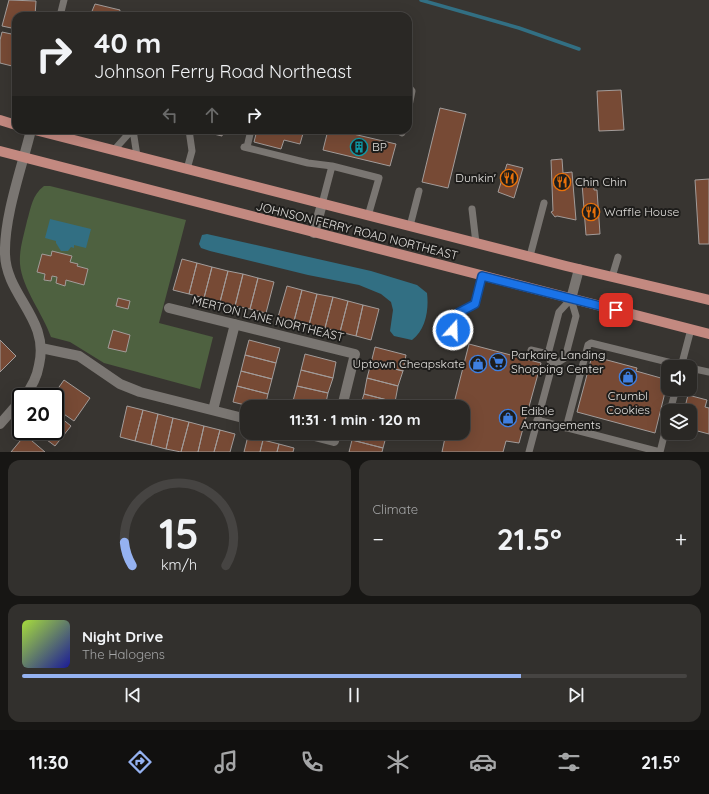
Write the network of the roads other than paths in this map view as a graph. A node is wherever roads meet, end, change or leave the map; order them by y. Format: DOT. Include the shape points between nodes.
graph roads {
  1 [pos="64,0"];
  2 [pos="61,12"];
  3 [pos="0,120"];
  4 [pos="12,124"];
  5 [pos="30,134"];
  6 [pos="51,134"];
  7 [pos="128,134"];
  8 [pos="133,134"];
  9 [pos="190,134"];
  10 [pos="250,134"];
  11 [pos="114,150"];
  12 [pos="0,151"];
  13 [pos="137,156"];
  14 [pos="24,158"];
  15 [pos="332,166"];
  16 [pos="187,169"];
  17 [pos="419,191"];
  18 [pos="544,203"];
  19 [pos="322,204"];
  20 [pos="472,209"];
  21 [pos="368,216"];
  22 [pos="410,226"];
  23 [pos="314,233"];
  24 [pos="476,243"];
  25 [pos="2,256"];
  26 [pos="530,256"];
  27 [pos="618,257"];
  28 [pos="579,269"];
  29 [pos="482,276"];
  30 [pos="612,277"];
  31 [pos="571,299"];
  32 [pos="709,300"];
  33 [pos="169,308"];
  34 [pos="235,324"];
  35 [pos="691,329"];
  36 [pos="453,330"];
  37 [pos="709,334"];
  38 [pos="41,348"];
  39 [pos="531,350"];
  40 [pos="548,354"];
  41 [pos="686,360"];
  42 [pos="661,361"];
  43 [pos="552,366"];
  44 [pos="697,370"];
  45 [pos="709,372"];
  46 [pos="29,388"];
  47 [pos="344,400"];
  48 [pos="12,410"];
  49 [pos="213,410"];
  50 [pos="240,417"];
  51 [pos="537,420"];
  52 [pos="0,424"];
  53 [pos="566,428"];
  54 [pos="663,440"];
  55 [pos="529,452"];
  56 [pos="660,452"];
  1 -- 2 [label="lane"];
  3 -- 4 [label="main road"];
  5 -- 14 [label="street"];
  6 -- 11 [label="main road, JOHNSON FERRY ROAD NORTHEAST"];
  7 -- 11 [label="lane"];
  8 -- 13 [label="lane"];
  9 -- 16 [label="lane" via="192,151"];
  10 -- 15 [label="lane" via="245,147 262,148 308,163"];
  11 -- 13 [label="main road, JOHNSON FERRY ROAD NORTHEAST"];
  12 -- 14 [label="main road, JOHNSON FERRY ROAD NORTHEAST"];
  13 -- 16 [label="main road, JOHNSON FERRY ROAD NORTHEAST"];
  14 -- 23 [label="main road, JOHNSON FERRY ROAD NORTHEAST"];
  14 -- 25 [label="street"];
  15 -- 19 [label="lane"];
  15 -- 21 [label="lane" via="379,178"];
  16 -- 19 [label="main road, JOHNSON FERRY ROAD NORTHEAST"];
  17 -- 22 [label="lane"];
  18 -- 26 [label="lane"];
  19 -- 21 [label="main road, JOHNSON FERRY ROAD NORTHEAST"];
  19 -- 23 [label="street"];
  20 -- 24 [label="lane"];
  21 -- 22 [label="main road, JOHNSON FERRY ROAD NORTHEAST"];
  22 -- 24 [label="main road, JOHNSON FERRY ROAD NORTHEAST"];
  23 -- 29 [label="main road, JOHNSON FERRY ROAD NORTHEAST"];
  24 -- 26 [label="main road, JOHNSON FERRY ROAD NORTHEAST"];
  25 -- 38 [label="street" via="15,288 38,328"];
  26 -- 28 [label="main road, JOHNSON FERRY ROAD NORTHEAST"];
  27 -- 30 [label="lane"];
  28 -- 30 [label="main road, JOHNSON FERRY ROAD NORTHEAST"];
  28 -- 31 [label="street"];
  29 -- 31 [label="main road, JOHNSON FERRY ROAD NORTHEAST"];
  29 -- 36 [label="lane" via="475,304 458,313"];
  30 -- 32 [label="main road, JOHNSON FERRY ROAD NORTHEAST"];
  31 -- 35 [label="main road, JOHNSON FERRY ROAD NORTHEAST"];
  31 -- 40 [label="lane" via="559,312"];
  31 -- 43 [label="lane" via="576,316 565,358"];
  33 -- 34 [label="street, MERTON LANE NORTHEAST"];
  34 -- 47 [label="street, MERTON LANE NORTHEAST" via="355,354"];
  34 -- 49 [label="street"];
  35 -- 37 [label="main road, JOHNSON FERRY ROAD NORTHEAST"];
  35 -- 41 [label="lane"];
  38 -- 46 [label="street" via="36,377"];
  38 -- 49 [label="street" via="79,356 120,384 140,392"];
  39 -- 40 [label="lane"];
  40 -- 43 [label="lane"];
  42 -- 53 [label="lane" via="591,343 588,345"];
  43 -- 51 [label="lane"];
  44 -- 45 [label="lane"];
  48 -- 52 [label="street"];
  49 -- 50 [label="street"];
  51 -- 53 [label="lane"];
  51 -- 55 [label="lane"];
  53 -- 56 [label="lane"];
  54 -- 56 [label="lane"];
}
